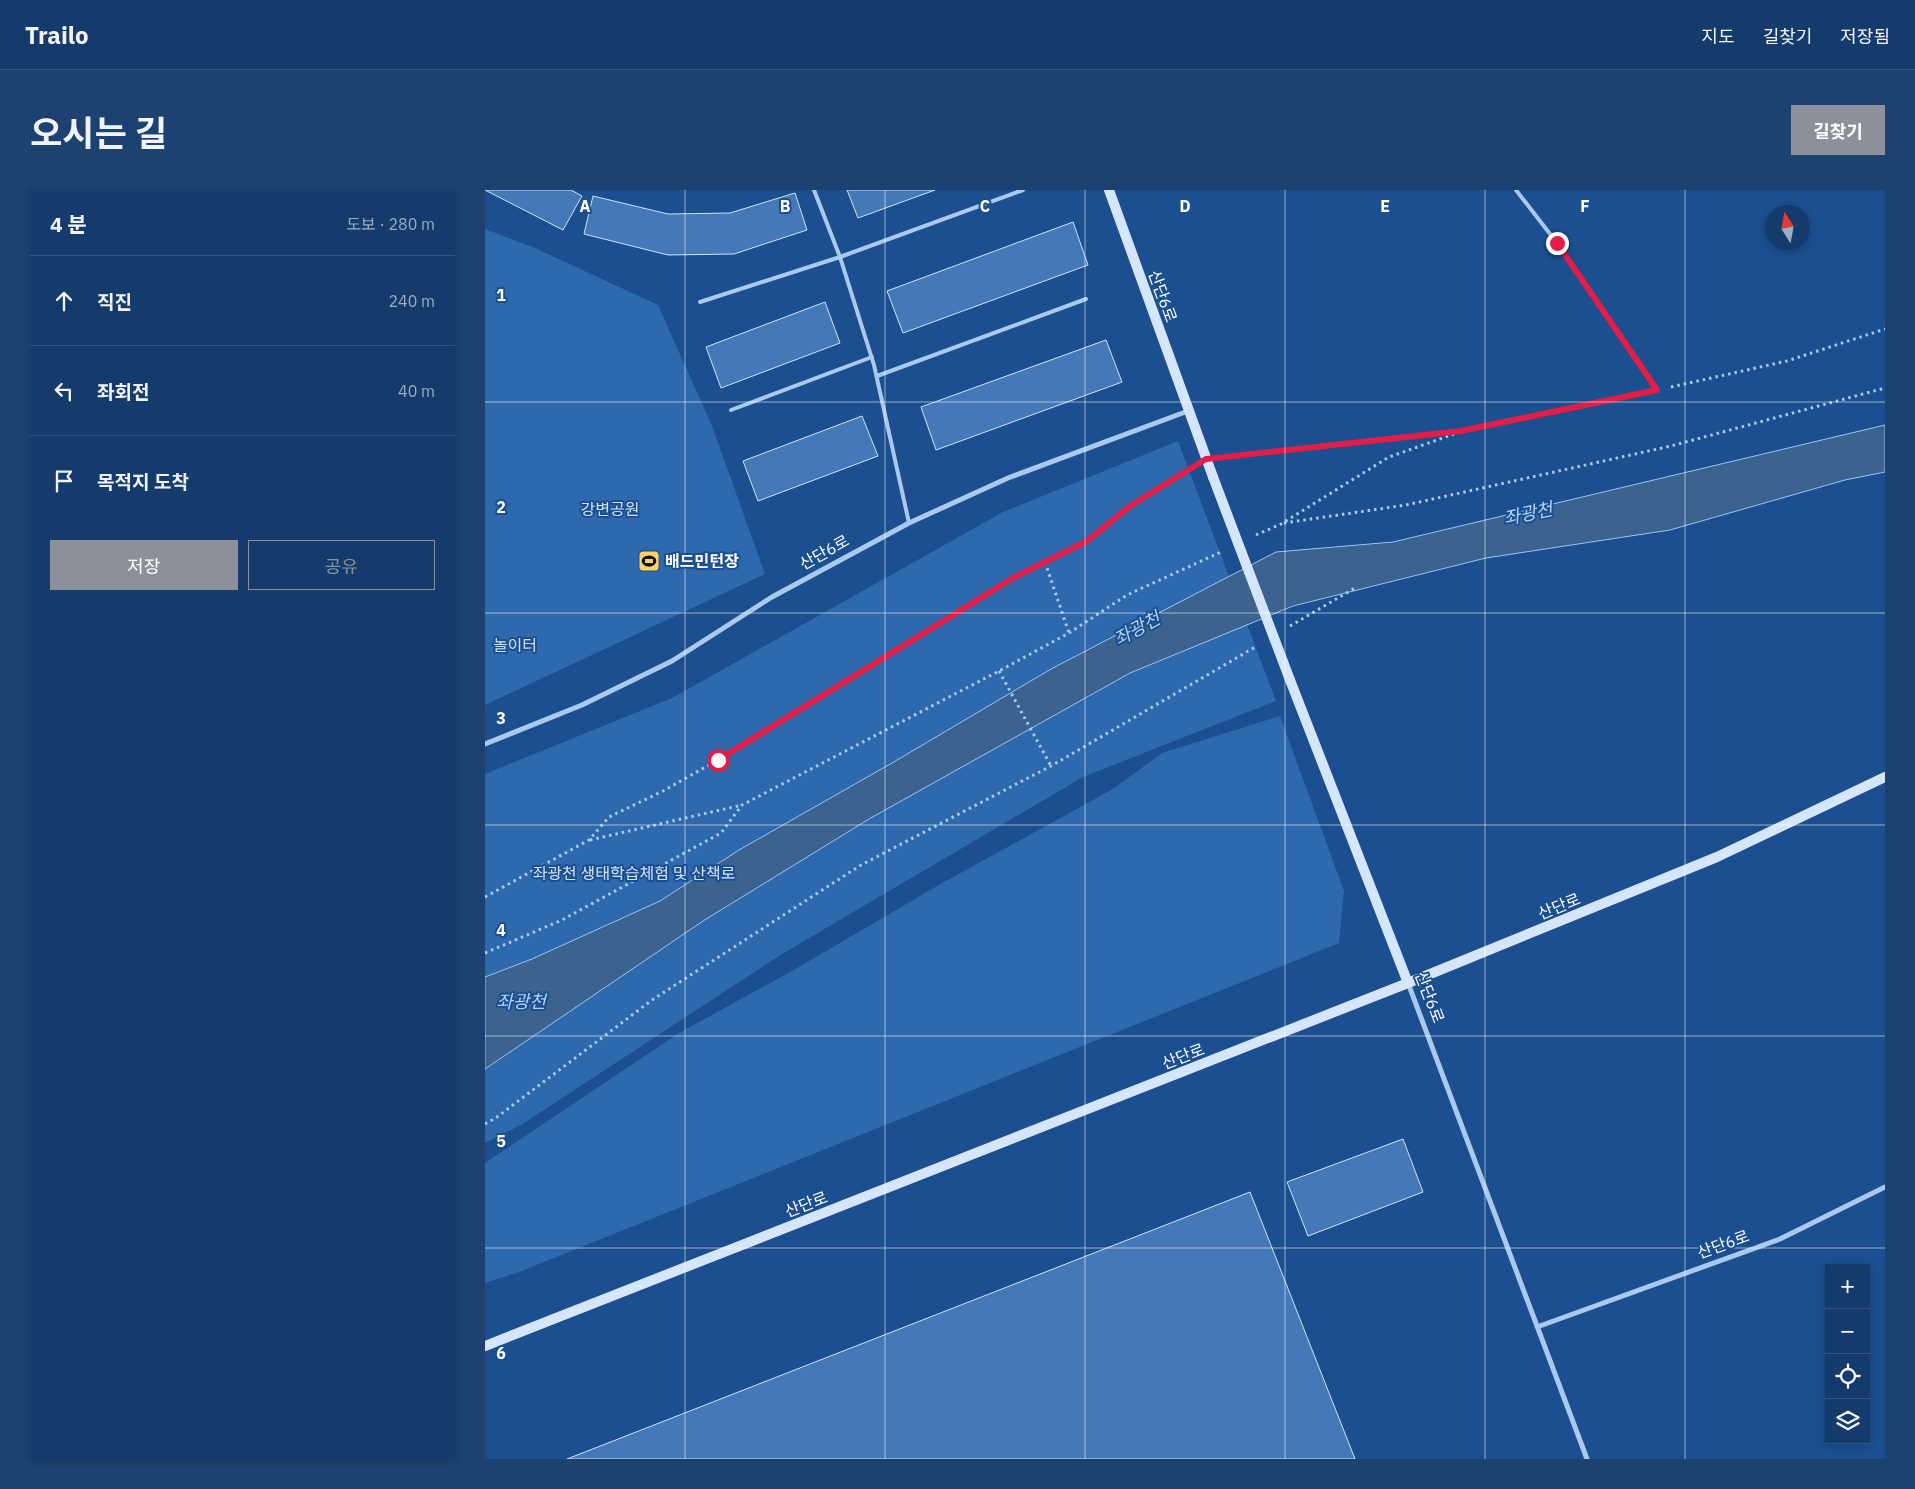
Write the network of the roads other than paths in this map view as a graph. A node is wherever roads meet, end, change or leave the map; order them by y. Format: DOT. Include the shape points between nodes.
graph roads {
  1 [pos="814,190"];
  2 [pos="1023,190"];
  3 [pos="1109,190"];
  4 [pos="1516,190"];
  5 [pos="839,258"];
  6 [pos="1086,299"];
  7 [pos="700,302"];
  8 [pos="872,357"];
  9 [pos="877,376"];
  10 [pos="1657,390"];
  11 [pos="731,410"];
  12 [pos="1188,411"];
  13 [pos="909,523"];
  14 [pos="485,744"];
  15 [pos="1885,777"];
  16 [pos="1409,983"];
  17 [pos="1885,1187"];
  18 [pos="1537,1327"];
  19 [pos="485,1346"];
  20 [pos="1587,1459"];
  1 -- 5 [label="lane"];
  2 -- 5 [label="lane"];
  3 -- 12 [label="street, 산단6로"];
  4 -- 10 [label="lane" via="1557,243"];
  5 -- 7 [label="lane"];
  5 -- 8 [label="lane"];
  6 -- 9 [label="lane"];
  8 -- 9 [label="lane"];
  8 -- 11 [label="lane"];
  9 -- 13 [label="lane"];
  12 -- 13 [label="street, 산단6로" via="1008,478"];
  12 -- 16 [label="street, 산단6로, bridge"];
  13 -- 14 [label="street, 산단6로" via="772,597 672,661 582,705"];
  15 -- 16 [label="street, 산단로" via="1717,857"];
  16 -- 18 [label="street, 산단6로"];
  16 -- 19 [label="street, 산단로"];
  17 -- 18 [label="street, 산단6로" via="1780,1239"];
  18 -- 20 [label="street, 산단6로"];
}
